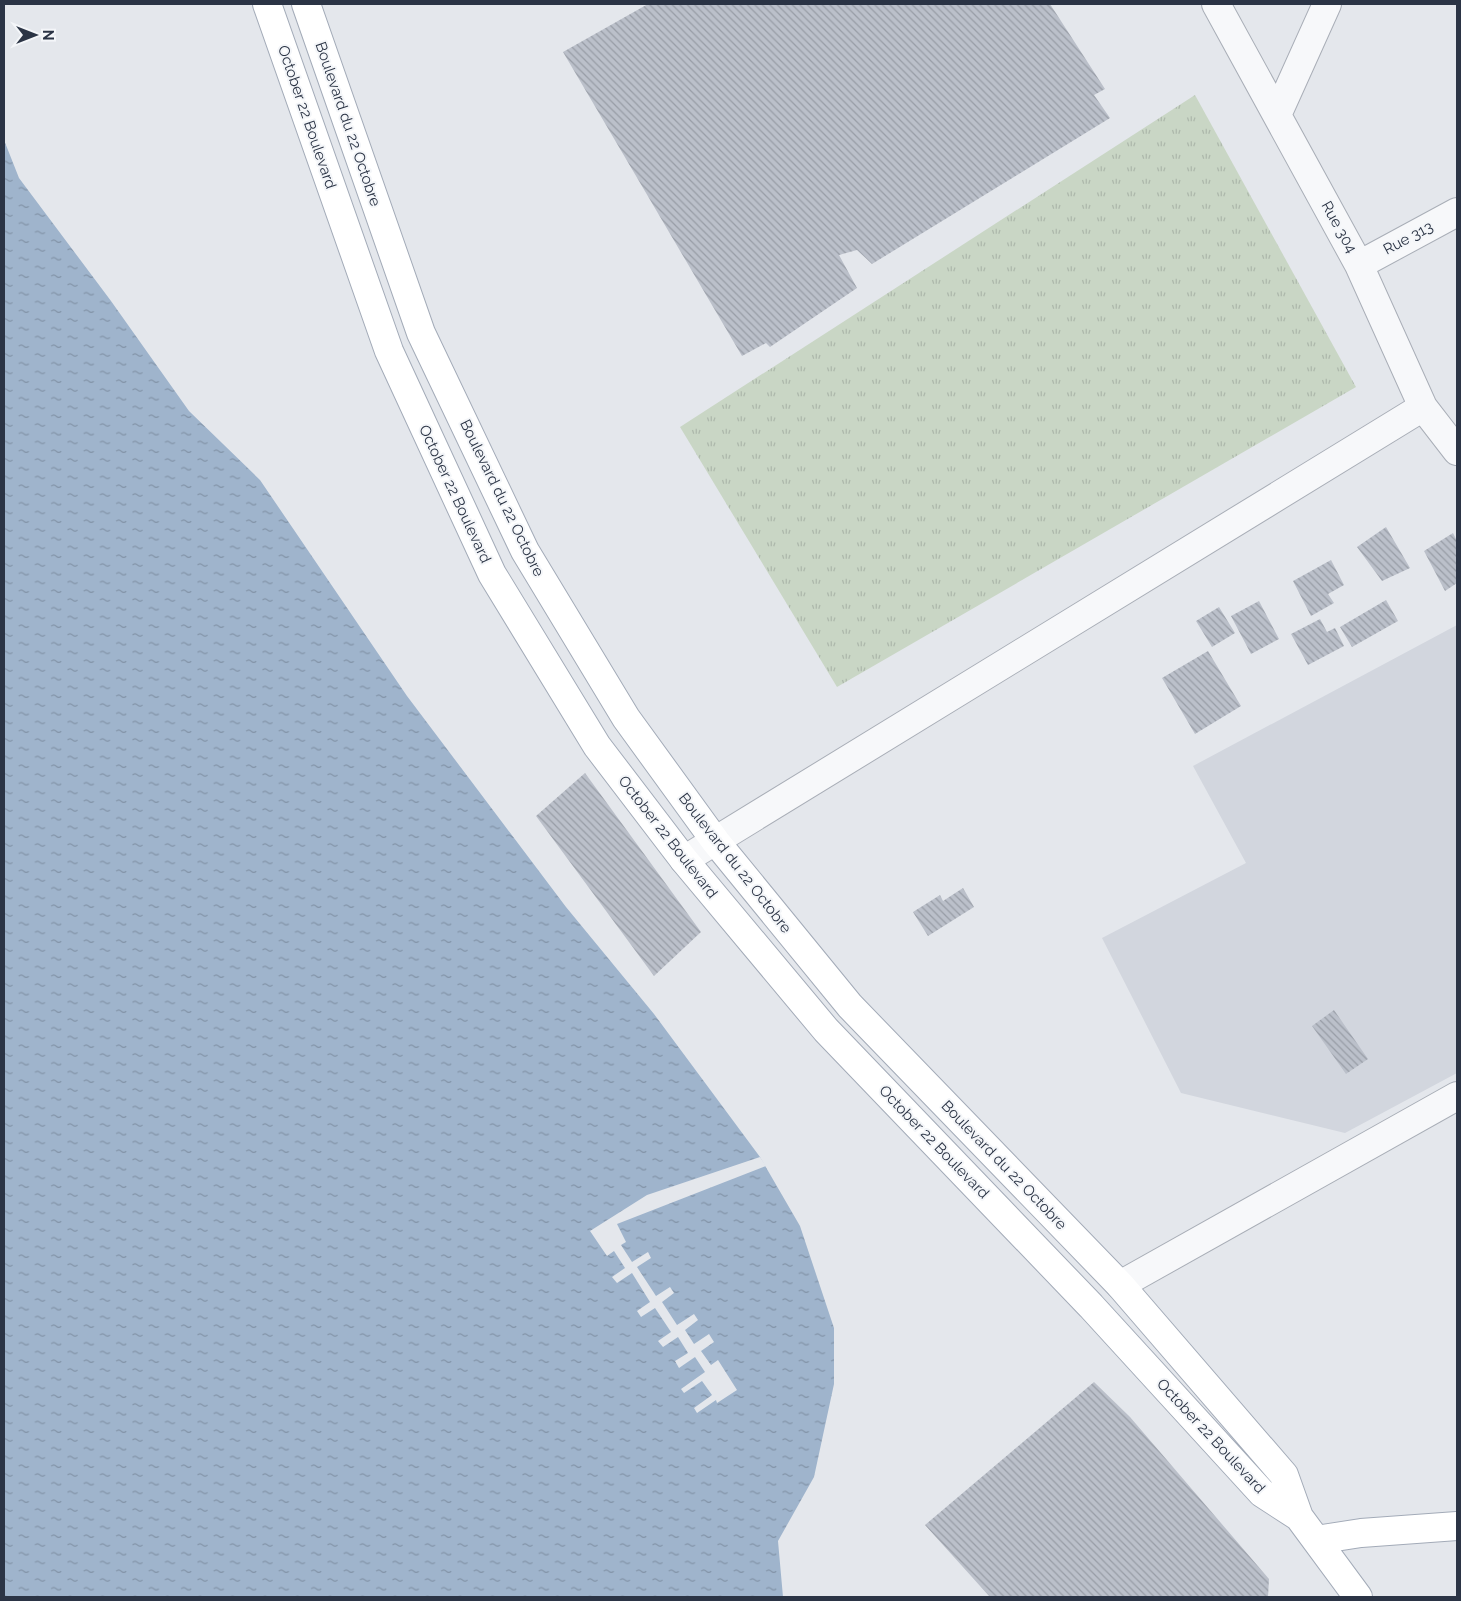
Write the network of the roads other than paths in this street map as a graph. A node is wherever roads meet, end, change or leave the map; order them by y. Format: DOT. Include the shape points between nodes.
graph roads {
  1 [pos="267,4"];
  2 [pos="306,4"];
  3 [pos="1216,4"];
  4 [pos="1327,4"];
  5 [pos="1277,115"];
  6 [pos="1457,212"];
  7 [pos="1359,265"];
  8 [pos="1423,407"];
  9 [pos="1457,451"];
  10 [pos="716,842"];
  11 [pos="684,860"];
  12 [pos="1457,1096"];
  13 [pos="1120,1285"];
  14 [pos="1299,1517"];
  15 [pos="1457,1526"];
  16 [pos="1316,1540"];
  17 [pos="1358,1597"];
  1 -- 11 [label="main road, October 22 Boulevard" via="389,351 492,574 597,746"];
  2 -- 10 [label="main road, Boulevard du 22 Octobre" via="422,333 525,551 626,718"];
  3 -- 5 [label="street, Rue 304"];
  4 -- 5 [label="street"];
  5 -- 7 [label="street, Rue 304"];
  6 -- 7 [label="street, Rue 313"];
  7 -- 8 [label="street, Rue 304"];
  8 -- 9 [label="street, Rue 304"];
  8 -- 10 [label="street"];
  10 -- 11 [label="street"];
  10 -- 13 [label="main road, Boulevard du 22 Octobre" via="850,1006"];
  11 -- 14 [label="main road, October 22 Boulevard" via="826,1030 1091,1306 1262,1493"];
  12 -- 13 [label="street"];
  13 -- 14 [label="main road, Boulevard du 22 Octobre" via="1284,1475"];
  14 -- 16 [label="main road, Boulevard du 22 Octobre"];
  15 -- 16 [label="main road"];
  16 -- 17 [label="main road, Boulevard du 22 Octobre"];
}
